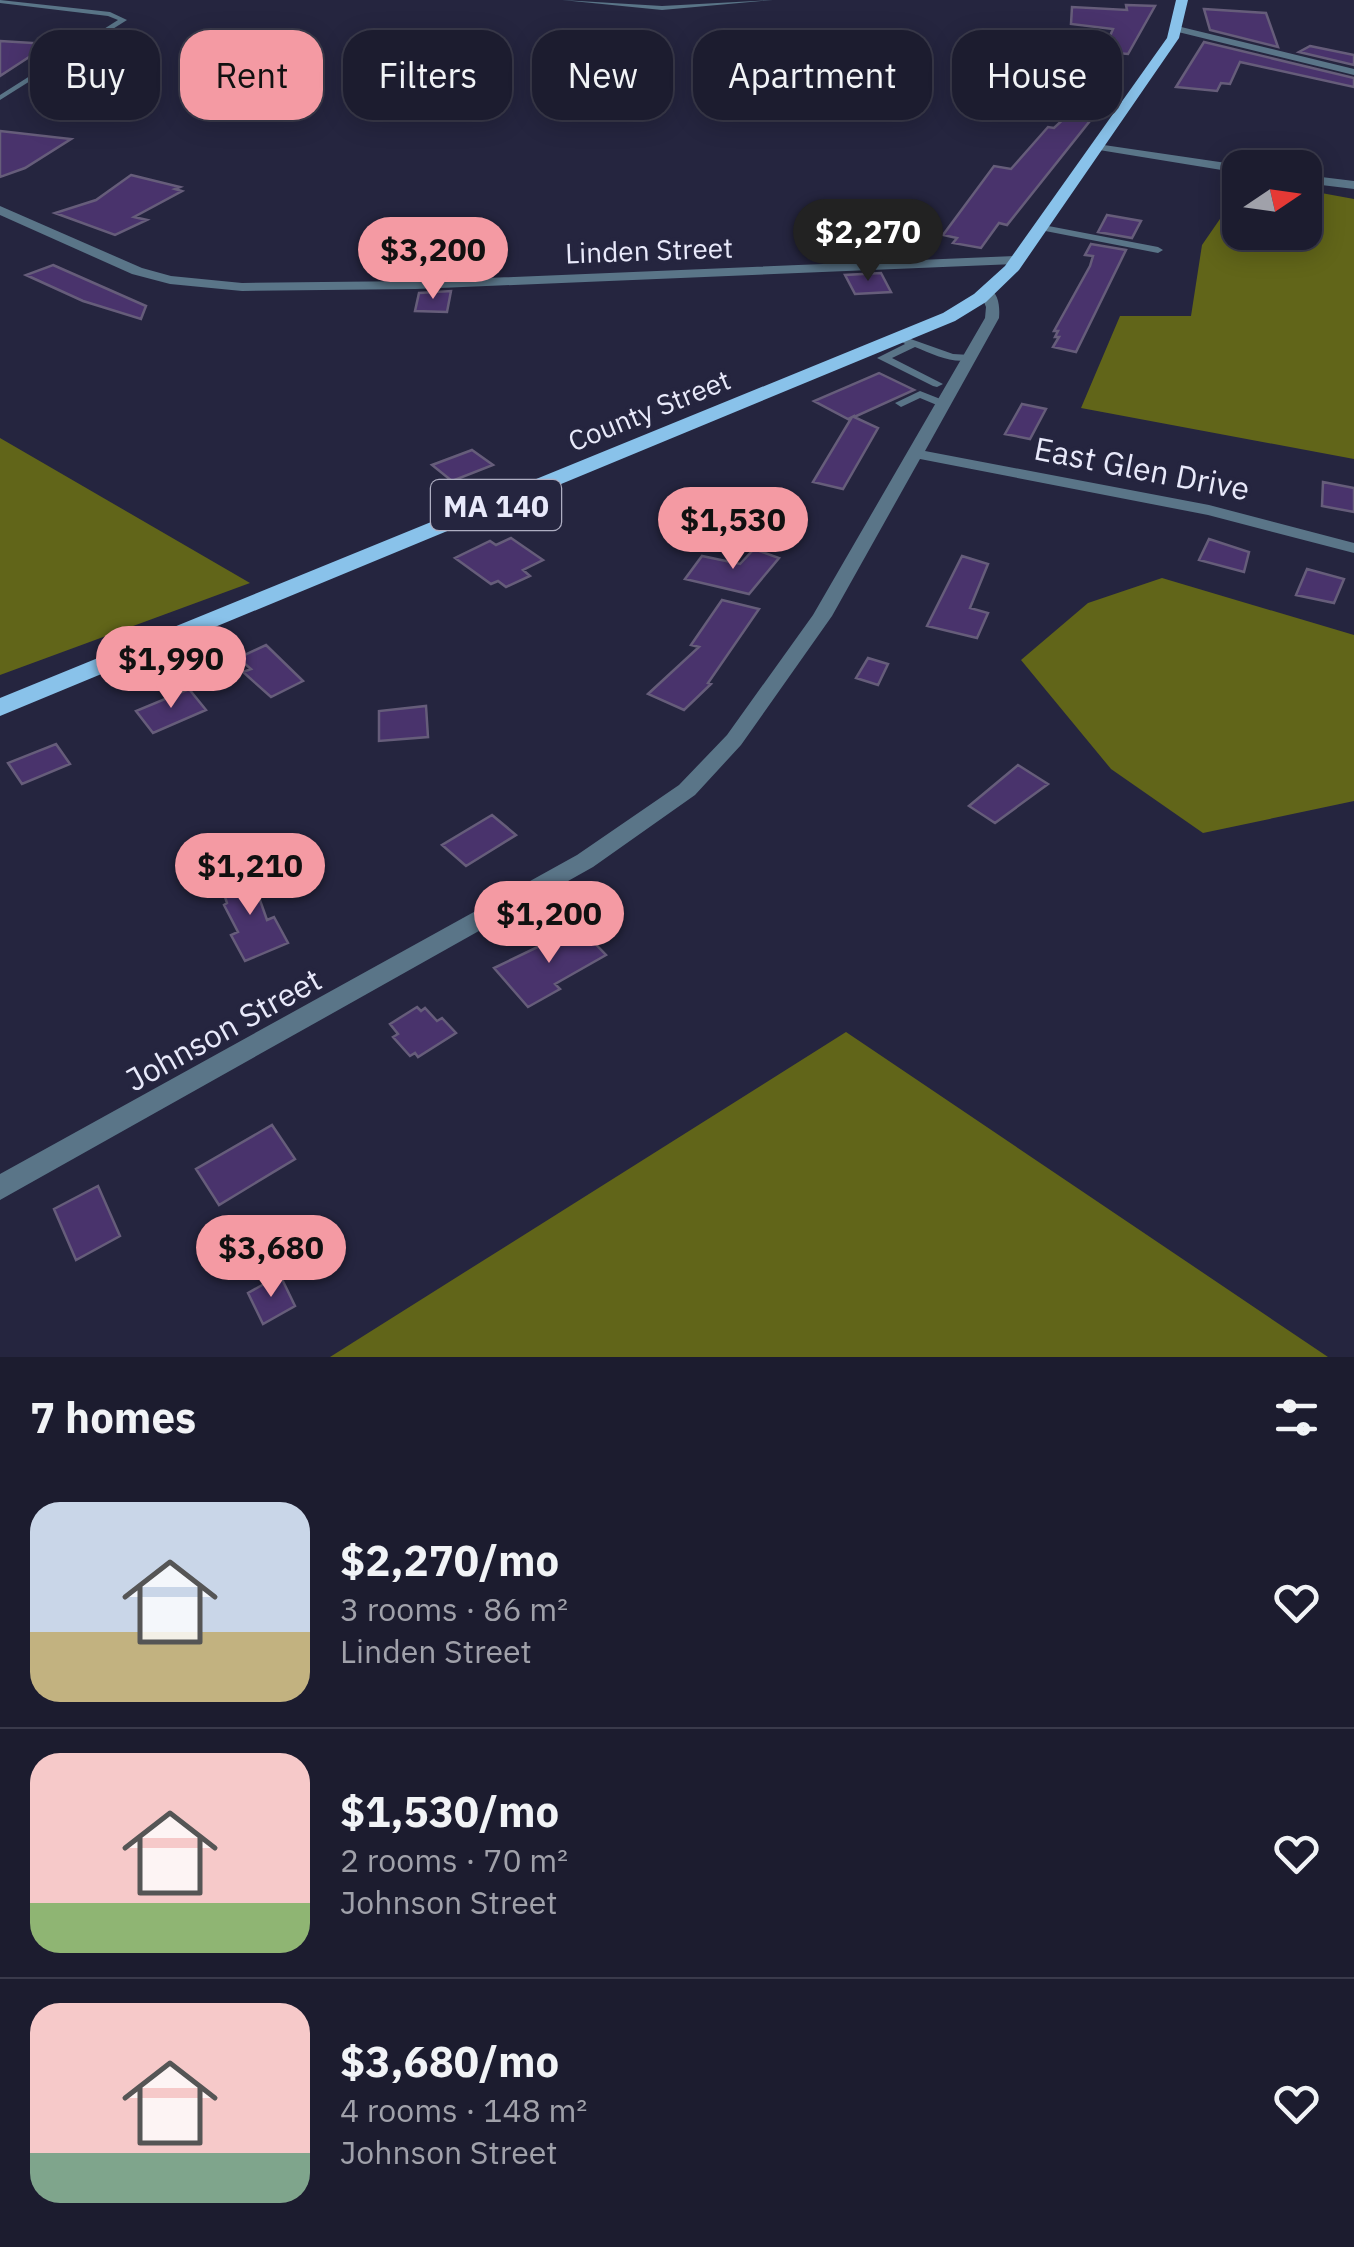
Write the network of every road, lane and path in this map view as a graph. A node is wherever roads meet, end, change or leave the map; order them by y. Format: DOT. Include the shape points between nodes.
graph roads {
  1 [pos="565,0"];
  2 [pos="770,0"];
  3 [pos="1182,0"];
  4 [pos="0,1"];
  5 [pos="1177,29"];
  6 [pos="1354,72"];
  7 [pos="0,98"];
  8 [pos="1096,147"];
  9 [pos="1222,166"];
  10 [pos="1322,181"];
  11 [pos="1354,185"];
  12 [pos="0,210"];
  13 [pos="1038,227"];
  14 [pos="1158,250"];
  15 [pos="1015,260"];
  16 [pos="987,292"];
  17 [pos="908,342"];
  18 [pos="961,358"];
  19 [pos="930,380"];
  20 [pos="920,394"];
  21 [pos="901,403"];
  22 [pos="944,404"];
  23 [pos="917,454"];
  24 [pos="1354,548"];
  25 [pos="0,708"];
  26 [pos="0,1188"];
  1 -- 2 [label="lane" via="662,8"];
  3 -- 5 [label="main road, County Street / MA 140"];
  4 -- 7 [label="lane" via="123,20"];
  5 -- 6 [label="street"];
  5 -- 8 [label="main road, County Street / MA 140"];
  8 -- 9 [label="street"];
  8 -- 13 [label="main road, County Street / MA 140"];
  10 -- 11 [label="street"];
  12 -- 15 [label="street, Linden Street" via="138,271 242,287"];
  13 -- 14 [label="lane"];
  13 -- 15 [label="main road, County Street / MA 140"];
  15 -- 16 [label="main road, County Street / MA 140"];
  16 -- 17 [label="main road, County Street / MA 140"];
  16 -- 18 [label="street, Johnson Street" via="992,318"];
  17 -- 18 [label="lane"];
  17 -- 19 [label="lane" via="884,358"];
  17 -- 25 [label="main road, County Street / MA 140"];
  18 -- 19 [label="lane"];
  18 -- 22 [label="street, Johnson Street"];
  19 -- 20 [label="lane" via="938,384"];
  20 -- 21 [label="lane"];
  20 -- 22 [label="lane"];
  22 -- 23 [label="street, Johnson Street"];
  23 -- 24 [label="street, East Glen Drive" via="1209,510"];
  23 -- 26 [label="street, Johnson Street" via="822,616 734,740 687,790 585,861"];
}
